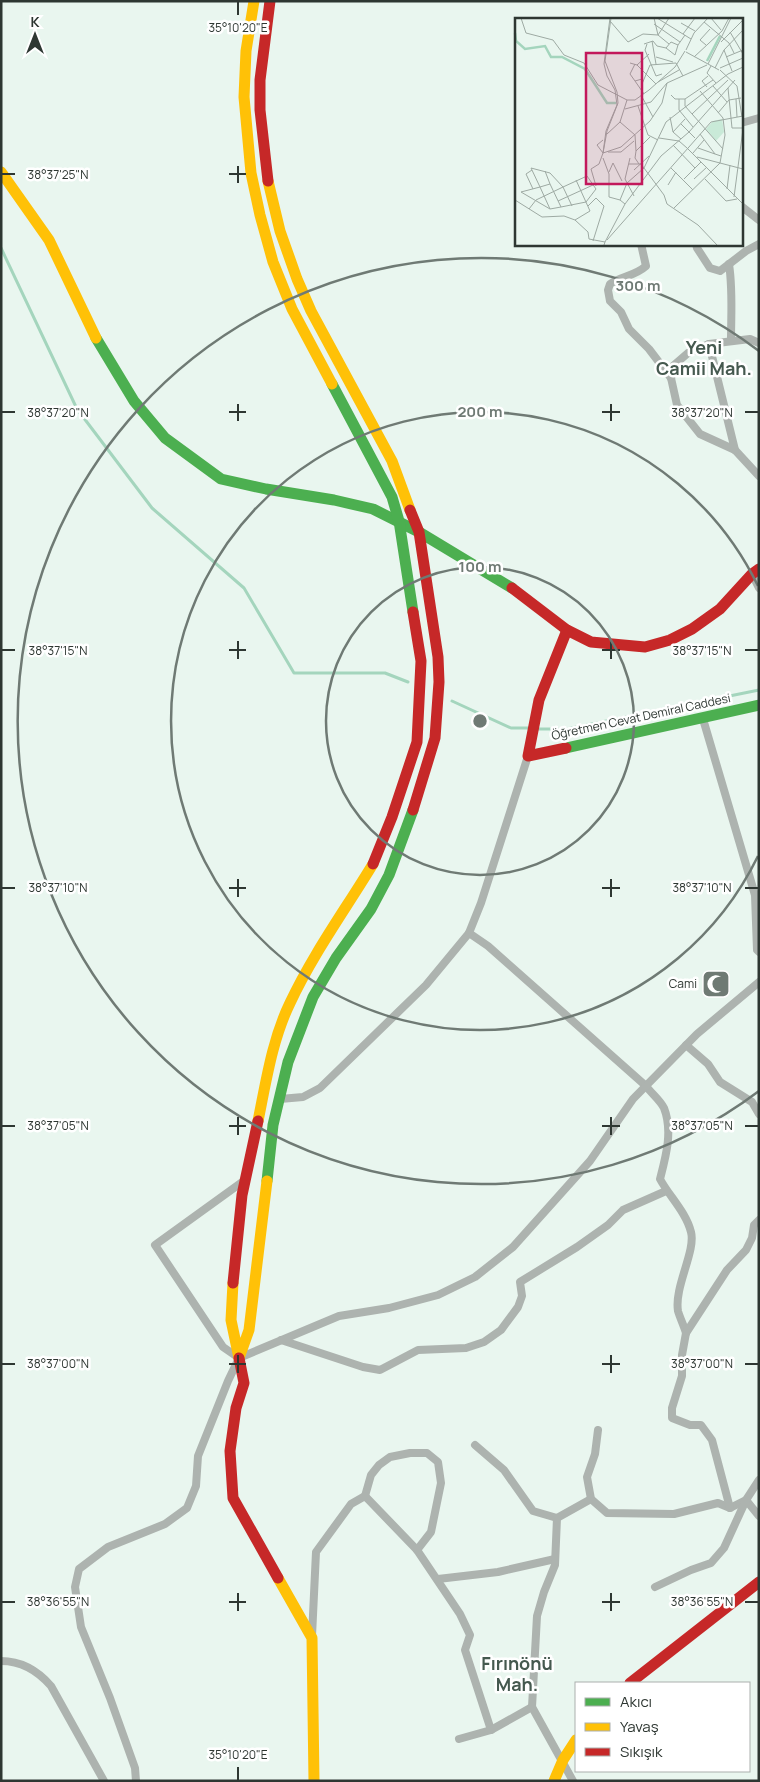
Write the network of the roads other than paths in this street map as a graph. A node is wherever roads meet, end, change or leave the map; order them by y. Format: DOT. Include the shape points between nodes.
graph roads {
  1 [pos="254,1"];
  2 [pos="270,1"];
  3 [pos="759,118"];
  4 [pos="742,123"];
  5 [pos="1,172"];
  6 [pos="742,207"];
  7 [pos="759,220"];
  8 [pos="759,244"];
  9 [pos="641,245"];
  10 [pos="696,245"];
  11 [pos="729,264"];
  12 [pos="731,341"];
  13 [pos="759,343"];
  14 [pos="709,344"];
  15 [pos="671,378"];
  16 [pos="735,450"];
  17 [pos="759,476"];
  18 [pos="399,521"];
  19 [pos="419,532"];
  20 [pos="755,571"];
  21 [pos="759,588"];
  22 [pos="567,630"];
  23 [pos="759,705"];
  24 [pos="703,719"];
  25 [pos="528,756"];
  26 [pos="469,933"];
  27 [pos="759,952"];
  28 [pos="759,982"];
  29 [pos="686,1045"];
  30 [pos="646,1086"];
  31 [pos="280,1099"];
  32 [pos="759,1114"];
  33 [pos="245,1180"];
  34 [pos="666,1191"];
  35 [pos="759,1220"];
  36 [pos="686,1332"];
  37 [pos="281,1340"];
  38 [pos="239,1358"];
  39 [pos="598,1430"];
  40 [pos="475,1444"];
  41 [pos="759,1480"];
  42 [pos="365,1496"];
  43 [pos="591,1499"];
  44 [pos="746,1500"];
  45 [pos="730,1508"];
  46 [pos="759,1516"];
  47 [pos="557,1518"];
  48 [pos="417,1550"];
  49 [pos="555,1559"];
  50 [pos="438,1579"];
  51 [pos="759,1582"];
  52 [pos="655,1587"];
  53 [pos="312,1638"];
  54 [pos="1,1661"];
  55 [pos="631,1682"];
  56 [pos="532,1707"];
  57 [pos="491,1730"];
  58 [pos="458,1739"];
  59 [pos="575,1742"];
  60 [pos="563,1760"];
  61 [pos="104,1781"];
  62 [pos="136,1781"];
  63 [pos="314,1781"];
  64 [pos="554,1781"];
  65 [pos="573,1781"];
  1 -- 18 [label="street" via="246,51 244,97 251,173 272,262 292,309 392,497"];
  2 -- 19 [label="street" via="260,80 260,110 268,185 280,231 311,311 392,461"];
  3 -- 4 [label="street"];
  5 -- 18 [label="street" via="48,240 103,350 134,401 165,438 221,479 334,500"];
  6 -- 7 [label="street"];
  8 -- 11 [label="street"];
  9 -- 15 [label="street" via="646,266 638,273 618,278 610,284 610,301"];
  10 -- 11 [label="street" via="710,268 720,271"];
  11 -- 12 [label="street"];
  12 -- 13 [label="street" via="750,339"];
  12 -- 14 [label="street"];
  14 -- 15 [label="street" via="688,353 673,366"];
  14 -- 16 [label="street"];
  15 -- 16 [label="street" via="676,405 700,434"];
  16 -- 17 [label="street"];
  18 -- 19 [label="street"];
  18 -- 33 [label="street" via="421,661 417,742 374,864 317,951 289,1004 273,1051"];
  19 -- 22 [label="street" via="510,587"];
  19 -- 31 [label="street" via="438,657 435,738 389,875 371,909 313,997 288,1062"];
  20 -- 21 [label="street"];
  20 -- 22 [label="street" via="720,609 670,640 645,647 591,642"];
  22 -- 25 [label="street" via="539,700"];
  23 -- 24 [label="street, Öğretmen Cevat Demiral Caddesi"];
  24 -- 25 [label="street, Öğretmen Cevat Demiral Caddesi"];
  24 -- 27 [label="street" via="755,895"];
  25 -- 26 [label="street"];
  26 -- 30 [label="street" via="488,946"];
  26 -- 31 [label="street" via="426,985 320,1088 303,1097"];
  28 -- 29 [label="street"];
  29 -- 30 [label="street"];
  29 -- 32 [label="street" via="708,1064 720,1082 752,1102"];
  30 -- 34 [label="street" via="664,1107 668,1151 660,1178"];
  30 -- 37 [label="street" via="633,1099 590,1161 513,1246 475,1277 438,1295 389,1308 339,1316"];
  31 -- 38 [label="street" via="273,1125 249,1330"];
  33 -- 38 [label="street" via="234,1261 231,1320"];
  33 -- 38 [label="street" via="155,1245 223,1347"];
  34 -- 36 [label="street" via="686,1219 692,1234 680,1284 678,1310"];
  34 -- 37 [label="street" via="623,1210 608,1225 520,1282 522,1296 518,1307 501,1330 484,1342 466,1348 418,1350 380,1370 363,1368"];
  35 -- 36 [label="street" via="754,1225 746,1250 727,1270"];
  36 -- 45 [label="street" via="682,1376 672,1418 690,1425 701,1425 712,1440"];
  37 -- 38 [label="street"];
  38 -- 53 [label="street" via="244,1383 236,1408 230,1450 233,1498"];
  38 -- 62 [label="street" via="198,1456 196,1486 187,1508 165,1524 108,1547 78,1569 75,1587 81,1627 110,1698"];
  39 -- 43 [label="street" via="595,1454 587,1477"];
  40 -- 47 [label="street" via="504,1470 533,1511"];
  41 -- 44 [label="street"];
  42 -- 48 [label="street"];
  42 -- 48 [label="street" via="371,1475 390,1457 428,1454 438,1462 441,1483 431,1532"];
  42 -- 53 [label="street" via="351,1504 316,1552"];
  43 -- 45 [label="street" via="607,1513 674,1514 718,1504"];
  43 -- 47 [label="street"];
  44 -- 45 [label="street"];
  44 -- 46 [label="street"];
  44 -- 52 [label="street" via="724,1548 711,1562"];
  47 -- 49 [label="street"];
  48 -- 50 [label="street"];
  49 -- 50 [label="street" via="498,1572"];
  49 -- 56 [label="street" via="537,1616"];
  50 -- 57 [label="street" via="470,1635 465,1650"];
  51 -- 55 [label="street"];
  53 -- 63 [label="street"];
  54 -- 61 [label="street" via="21,1664 42,1676"];
  56 -- 57 [label="street"];
  56 -- 60 [label="street"];
  57 -- 58 [label="street"];
  59 -- 60 [label="street"];
  60 -- 64 [label="street"];
  60 -- 65 [label="street"];
}
